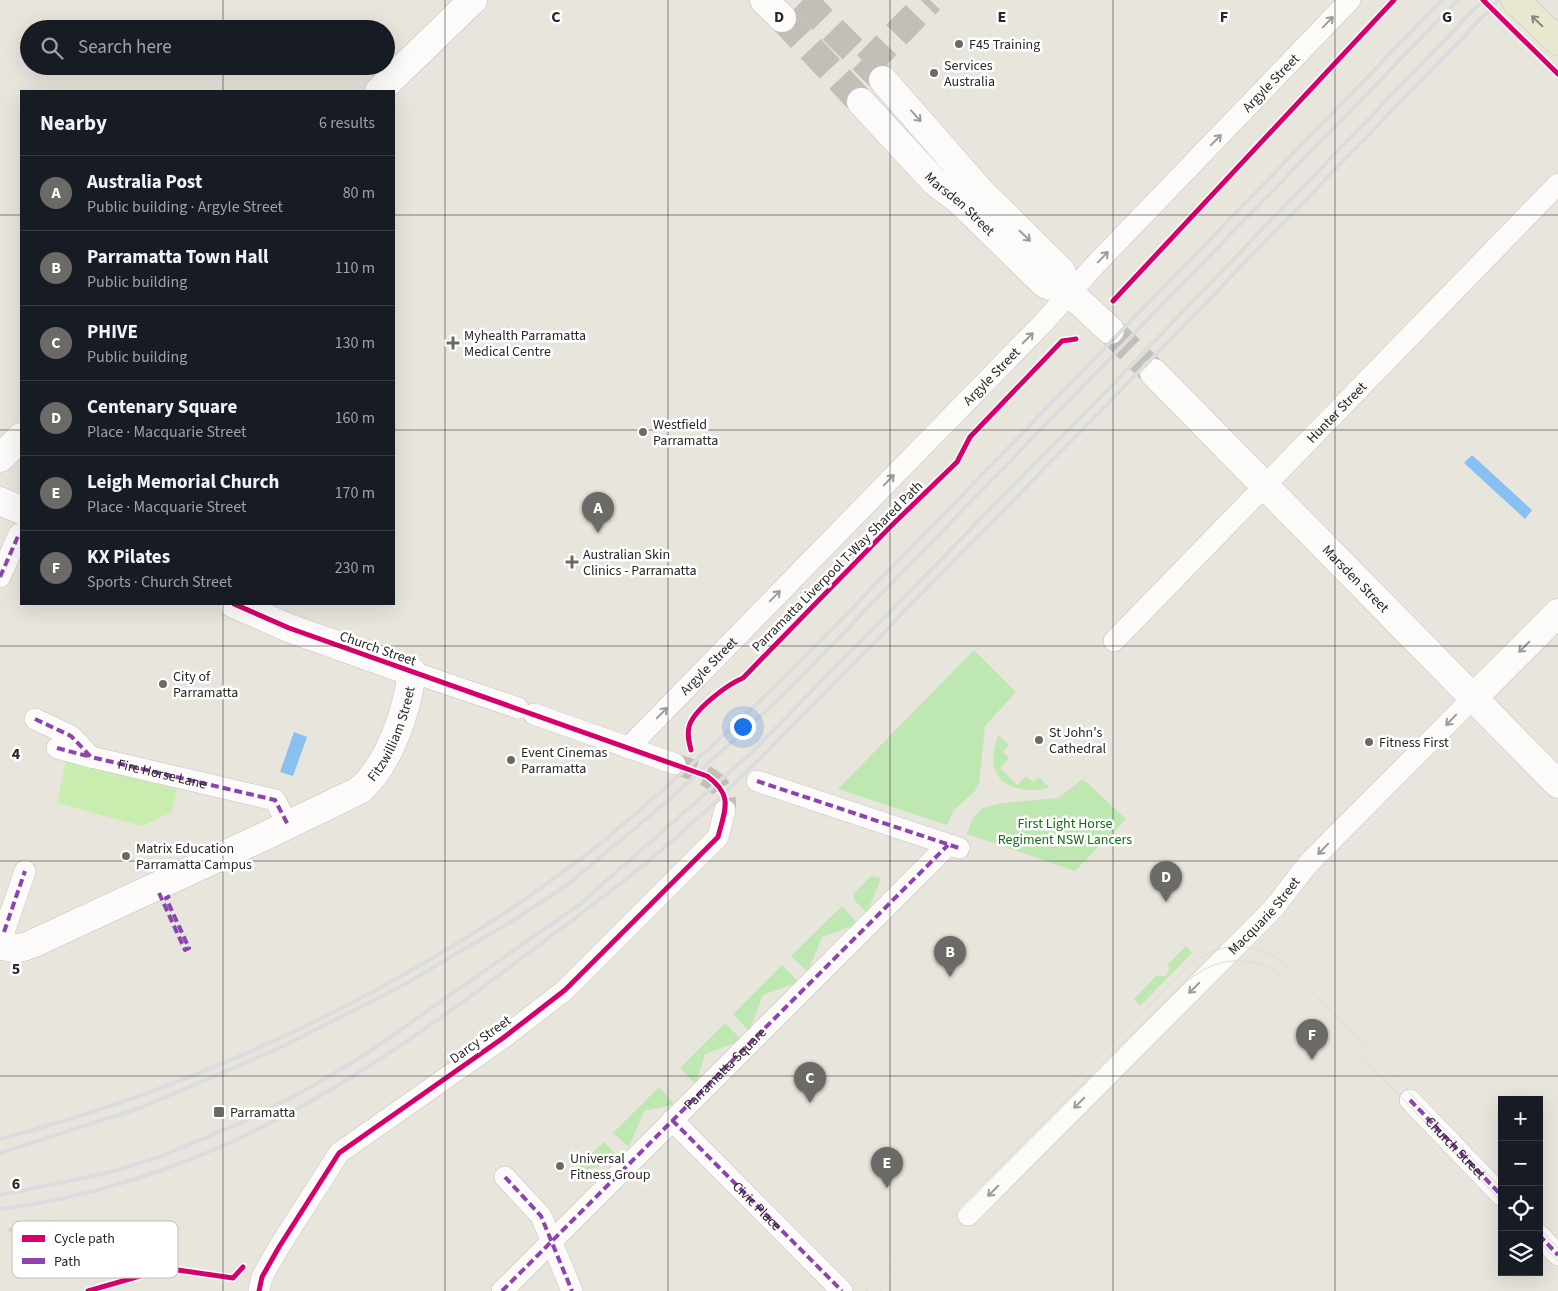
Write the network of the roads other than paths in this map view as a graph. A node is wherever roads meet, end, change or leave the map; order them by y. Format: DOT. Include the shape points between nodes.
graph roads {
  1 [pos="473,0"];
  2 [pos="1350,0"];
  3 [pos="1515,0"];
  4 [pos="1558,42"];
  5 [pos="883,80"];
  6 [pos="381,90"];
  7 [pos="861,102"];
  8 [pos="1558,184"];
  9 [pos="1070,293"];
  10 [pos="1110,330"];
  11 [pos="1154,373"];
  12 [pos="20,438"];
  13 [pos="0,458"];
  14 [pos="1265,486"];
  15 [pos="0,501"];
  16 [pos="20,522"];
  17 [pos="0,577"];
  18 [pos="236,605"];
  19 [pos="1558,613"];
  20 [pos="1114,641"];
  21 [pos="412,672"];
  22 [pos="1473,698"];
  23 [pos="35,719"];
  24 [pos="57,748"];
  25 [pos="636,751"];
  26 [pos="91,757"];
  27 [pos="675,764"];
  28 [pos="757,780"];
  29 [pos="1558,784"];
  30 [pos="725,810"];
  31 [pos="285,820"];
  32 [pos="25,871"];
  33 [pos="6,939"];
  34 [pos="1410,1100"];
  35 [pos="672,1120"];
  36 [pos="505,1177"];
  37 [pos="1498,1192"];
  38 [pos="968,1215"];
  39 [pos="1543,1239"];
  40 [pos="551,1242"];
  41 [pos="1558,1255"];
  42 [pos="259,1291"];
  43 [pos="502,1291"];
  44 [pos="572,1291"];
  45 [pos="842,1291"];
  1 -- 6 [label="street"];
  9 -- 2 [label="street, Argyle Street, one-way"];
  4 -- 3 [label="main road, one-way"];
  5 -- 9 [label="street, Marsden Street, one-way" via="981,192 1056,266"];
  7 -- 9 [label="street, Marsden Street" via="935,182 961,202 1045,284"];
  8 -- 14 [label="street, Hunter Street"];
  9 -- 10 [label="street, Marsden Street"];
  25 -- 9 [label="street, Argyle Street, one-way"];
  11 -- 14 [label="street, Marsden Street"];
  12 -- 13 [label="street"];
  14 -- 20 [label="street, Hunter Street"];
  14 -- 22 [label="street, Marsden Street"];
  15 -- 16 [label="street"];
  16 -- 17 [label="street"];
  18 -- 21 [label="street, Church Street" via="289,628"];
  19 -- 22 [label="street, Macquarie Street, one-way"];
  21 -- 25 [label="street, Church Street"];
  21 -- 31 [label="street, Fitzwilliam Street" via="397,693 369,764 346,783"];
  22 -- 29 [label="street, Marsden Street"];
  22 -- 38 [label="street, Macquarie Street, one-way" via="1307,865 1273,909"];
  23 -- 26 [label="street" via="71,736"];
  24 -- 26 [label="street, Fire Horse Lane"];
  25 -- 27 [label="street, Church Street"];
  26 -- 31 [label="street, Fire Horse Lane" via="275,800"];
  28 -- 35 [label="street, Parramatta Square" via="955,847"];
  30 -- 42 [label="street, Darcy Street" via="718,837 565,990 503,1038 339,1153 279,1247 262,1277"];
  31 -- 33 [label="street, Fitzwilliam Street"];
  32 -- 33 [label="street"];
  34 -- 37 [label="street, Church Street"];
  35 -- 40 [label="street, Parramatta Square"];
  35 -- 45 [label="street, Civic Place"];
  36 -- 40 [label="street" via="542,1216"];
  39 -- 41 [label="street"];
  40 -- 43 [label="street, Parramatta Square"];
  40 -- 44 [label="street"];
}
